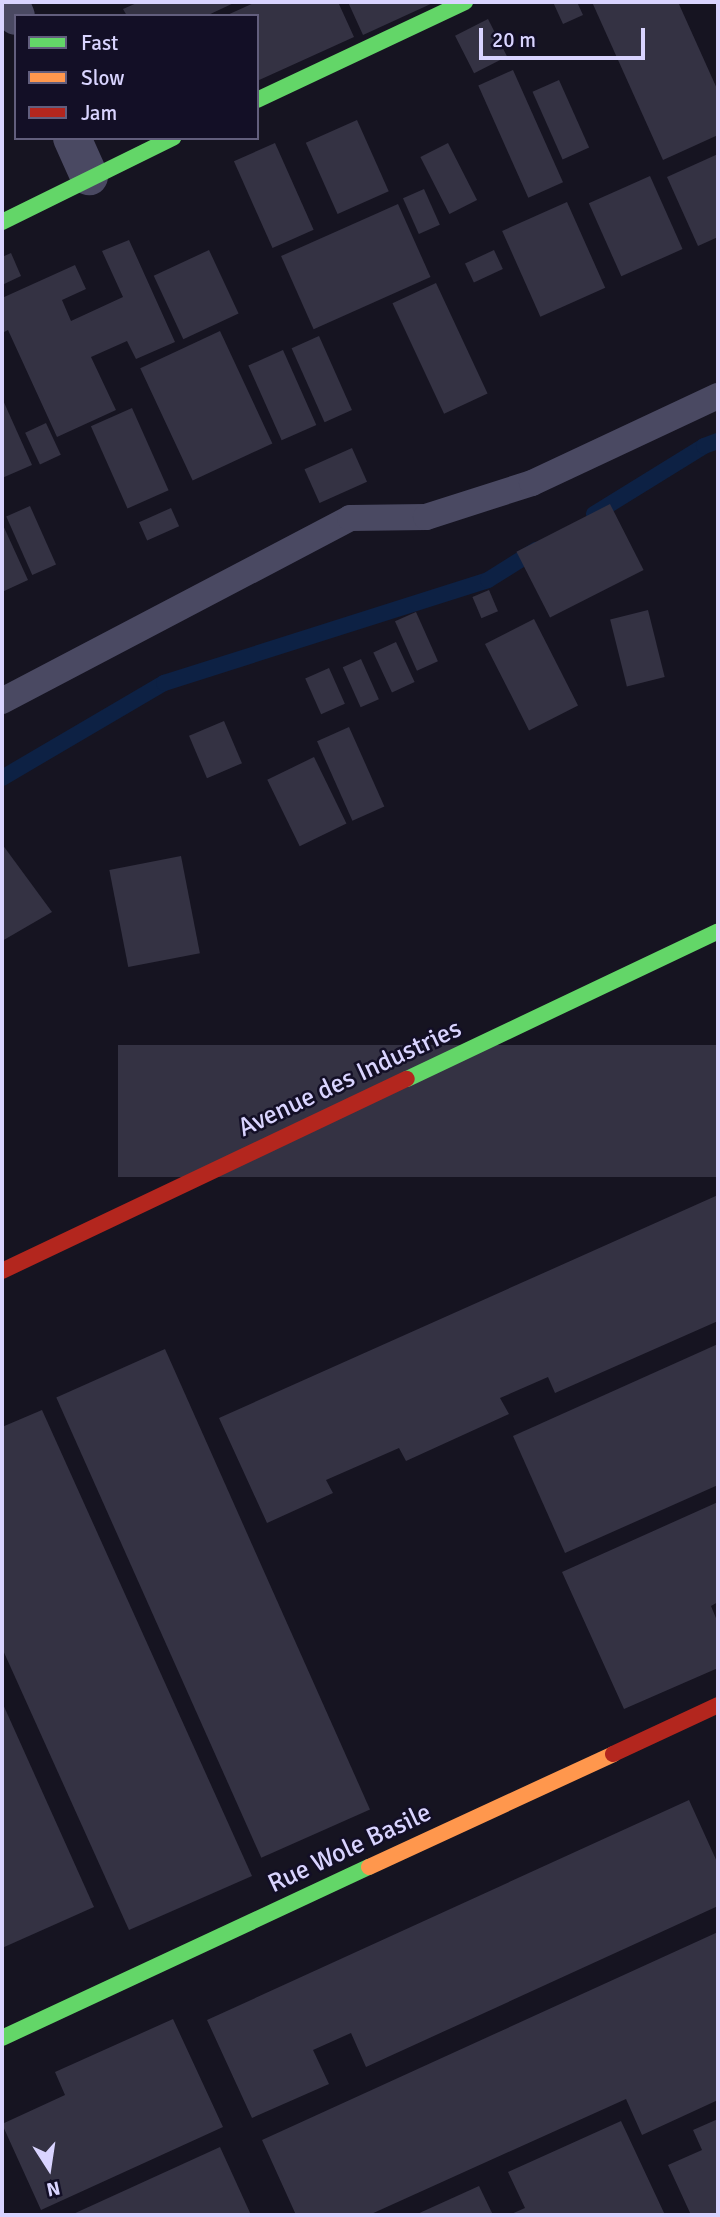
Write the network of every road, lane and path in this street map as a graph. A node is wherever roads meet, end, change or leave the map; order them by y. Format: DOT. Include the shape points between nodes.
graph roads {
  1 [pos="465,2"];
  2 [pos="259,99"];
  3 [pos="73,140"];
  4 [pos="169,140"];
  5 [pos="89,176"];
  6 [pos="2,222"];
  7 [pos="718,396"];
  8 [pos="2,701"];
  9 [pos="718,931"];
  10 [pos="2,1271"];
  11 [pos="718,1705"];
  12 [pos="2,2038"];
  1 -- 2 [label="street"];
  3 -- 5 [label="street"];
  4 -- 5 [label="street"];
  5 -- 6 [label="street"];
  7 -- 8 [label="lane" via="532,483 426,517 350,518"];
  9 -- 10 [label="street, Avenue des Industries"];
  11 -- 12 [label="street, Rue Wole Basile"];
}
